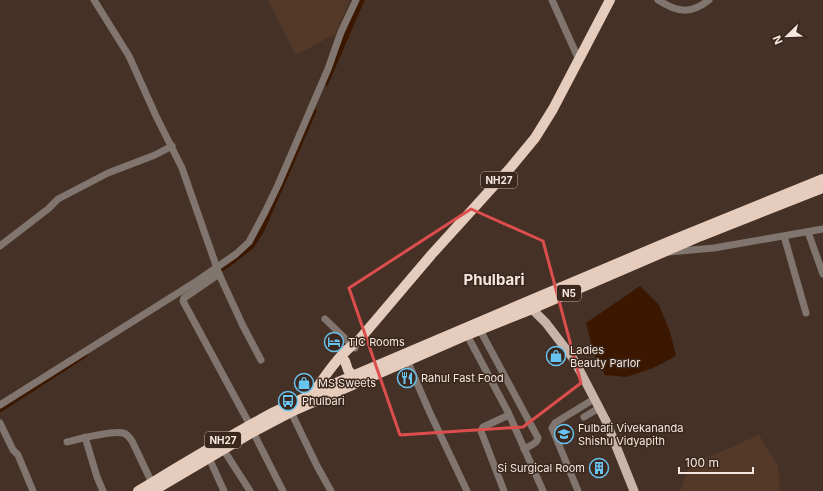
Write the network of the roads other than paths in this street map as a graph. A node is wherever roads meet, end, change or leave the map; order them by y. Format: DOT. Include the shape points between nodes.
graph roads {
  1 [pos="94,0"];
  2 [pos="356,0"];
  3 [pos="552,0"];
  4 [pos="610,0"];
  5 [pos="658,0"];
  6 [pos="709,0"];
  7 [pos="579,60"];
  8 [pos="172,146"];
  9 [pos="823,179"];
  10 [pos="823,188"];
  11 [pos="823,229"];
  12 [pos="808,232"];
  13 [pos="784,236"];
  14 [pos="0,246"];
  15 [pos="665,253"];
  16 [pos="218,271"];
  17 [pos="823,274"];
  18 [pos="540,300"];
  19 [pos="530,305"];
  20 [pos="806,313"];
  21 [pos="325,319"];
  22 [pos="546,323"];
  23 [pos="480,330"];
  24 [pos="467,335"];
  25 [pos="355,344"];
  26 [pos="261,360"];
  27 [pos="407,360"];
  28 [pos="345,361"];
  29 [pos="353,376"];
  30 [pos="323,389"];
  31 [pos="314,398"];
  32 [pos="594,399"];
  33 [pos="0,405"];
  34 [pos="599,408"];
  35 [pos="291,412"];
  36 [pos="509,415"];
  37 [pos="584,417"];
  38 [pos="0,424"];
  39 [pos="251,428"];
  40 [pos="85,437"];
  41 [pos="67,442"];
  42 [pos="223,449"];
  43 [pos="524,449"];
  44 [pos="209,458"];
  45 [pos="152,487"];
  46 [pos="33,491"];
  47 [pos="103,491"];
  48 [pos="138,491"];
  49 [pos="224,491"];
  50 [pos="250,491"];
  51 [pos="283,491"];
  52 [pos="331,491"];
  53 [pos="467,491"];
  54 [pos="504,491"];
  55 [pos="543,491"];
  56 [pos="578,491"];
  57 [pos="632,491"];
  1 -- 8 [label="street" via="129,56"];
  2 -- 16 [label="street" via="265,212 249,242"];
  3 -- 7 [label="street"];
  4 -- 7 [label="highway, NH27"];
  5 -- 6 [label="street" via="669,7 681,10 696,9"];
  7 -- 25 [label="highway, NH27" via="553,109 530,144"];
  8 -- 14 [label="street" via="108,173 58,199"];
  8 -- 16 [label="street"];
  9 -- 18 [label="highway, N5" via="677,238"];
  10 -- 15 [label="highway, N5" via="701,236"];
  11 -- 12 [label="street"];
  12 -- 13 [label="street"];
  12 -- 17 [label="street"];
  13 -- 15 [label="street"];
  13 -- 20 [label="street"];
  15 -- 18 [label="highway, N5"];
  16 -- 26 [label="street"];
  16 -- 33 [label="street"];
  16 -- 39 [label="street" via="183,301"];
  18 -- 19 [label="highway, N5"];
  18 -- 22 [label="main road"];
  19 -- 22 [label="main road"];
  19 -- 23 [label="highway, N5"];
  19 -- 29 [label="highway, N5"];
  21 -- 25 [label="street"];
  22 -- 32 [label="main road" via="572,357"];
  23 -- 24 [label="highway, N5"];
  23 -- 43 [label="street" via="538,438 535,444"];
  24 -- 27 [label="highway, N5"];
  24 -- 36 [label="street"];
  25 -- 28 [label="highway, NH27"];
  25 -- 31 [label="highway, NH27" via="319,384"];
  27 -- 31 [label="highway, N5"];
  27 -- 53 [label="street"];
  28 -- 29 [label="highway"];
  28 -- 30 [label="highway, NH27"];
  29 -- 30 [label="highway, N5"];
  30 -- 31 [label="highway, NH27"];
  31 -- 35 [label="highway, NH27" via="306,406"];
  31 -- 39 [label="highway, NH27"];
  32 -- 34 [label="main road"];
  32 -- 56 [label="street" via="555,423 552,428"];
  34 -- 37 [label="street"];
  34 -- 57 [label="main road"];
  35 -- 39 [label="highway, NH27"];
  35 -- 52 [label="street"];
  36 -- 43 [label="street"];
  36 -- 54 [label="street" via="481,428"];
  38 -- 46 [label="street" via="18,455"];
  39 -- 42 [label="highway, NH27"];
  39 -- 45 [label="highway, NH27"];
  39 -- 51 [label="street"];
  40 -- 41 [label="street"];
  40 -- 45 [label="street" via="123,433 128,436"];
  40 -- 47 [label="street"];
  42 -- 44 [label="highway, NH27"];
  42 -- 50 [label="street"];
  43 -- 55 [label="street"];
  44 -- 45 [label="highway, NH27"];
  44 -- 49 [label="street"];
  45 -- 48 [label="highway, NH27"];
}
